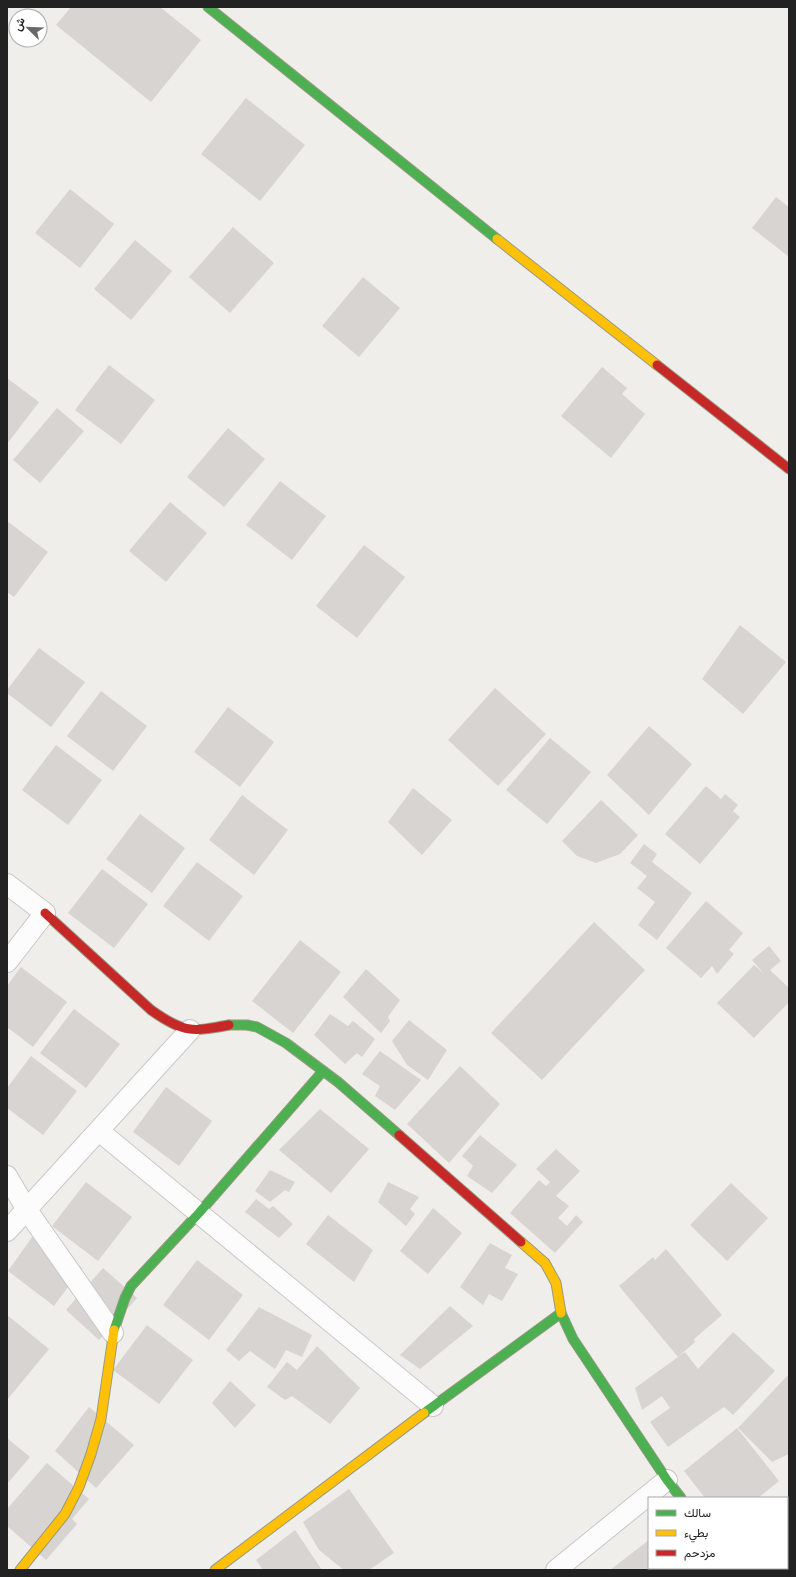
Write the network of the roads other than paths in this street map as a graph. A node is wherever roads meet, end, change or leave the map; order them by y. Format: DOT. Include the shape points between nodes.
graph roads {
  1 [pos="216,9"];
  2 [pos="789,469"];
  3 [pos="7,884"];
  4 [pos="45,913"];
  5 [pos="7,962"];
  6 [pos="190,1030"];
  7 [pos="323,1071"];
  8 [pos="99,1131"];
  9 [pos="7,1176"];
  10 [pos="27,1210"];
  11 [pos="199,1212"];
  12 [pos="7,1231"];
  13 [pos="561,1313"];
  14 [pos="113,1333"];
  15 [pos="433,1406"];
  16 [pos="667,1480"];
  17 [pos="680,1497"];
  18 [pos="20,1570"];
  19 [pos="215,1570"];
  20 [pos="556,1570"];
  1 -- 2 [label="street" via="434,189"];
  3 -- 4 [label="street"];
  4 -- 5 [label="street"];
  4 -- 6 [label="street" via="151,1010"];
  6 -- 7 [label="street" via="234,1023 254,1026 291,1046"];
  6 -- 8 [label="street"];
  7 -- 11 [label="street"];
  7 -- 13 [label="street" via="347,1089 545,1263 556,1283"];
  8 -- 10 [label="street"];
  8 -- 11 [label="street"];
  9 -- 10 [label="street"];
  10 -- 12 [label="street"];
  10 -- 14 [label="street"];
  11 -- 14 [label="street" via="132,1286"];
  11 -- 15 [label="street"];
  13 -- 15 [label="street"];
  13 -- 16 [label="street" via="573,1339"];
  14 -- 18 [label="street" via="101,1419 79,1487 65,1514"];
  15 -- 19 [label="street"];
  16 -- 17 [label="street"];
  16 -- 20 [label="street"];
}
